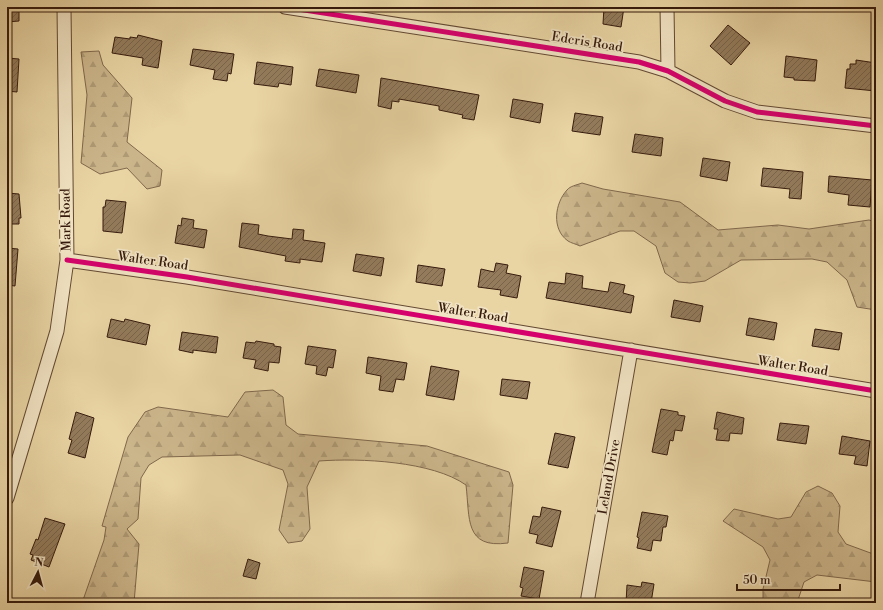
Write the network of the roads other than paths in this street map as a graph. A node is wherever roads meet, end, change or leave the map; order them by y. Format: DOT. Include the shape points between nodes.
graph roads {
  1 [pos="64,7"];
  2 [pos="285,7"];
  3 [pos="667,7"];
  4 [pos="668,71"];
  5 [pos="876,126"];
  6 [pos="67,260"];
  7 [pos="631,350"];
  8 [pos="876,391"];
  9 [pos="7,498"];
  10 [pos="587,603"];
  1 -- 6 [label="street, Mark Road"];
  2 -- 4 [label="street, Edcris Road" via="639,62"];
  3 -- 4 [label="street"];
  4 -- 5 [label="street, Edcris Road" via="725,101 757,112"];
  6 -- 7 [label="street, Walter Road" via="187,277"];
  6 -- 9 [label="street, Mark Road" via="57,331"];
  7 -- 8 [label="street, Walter Road"];
  7 -- 10 [label="street, Leland Drive"];
}
